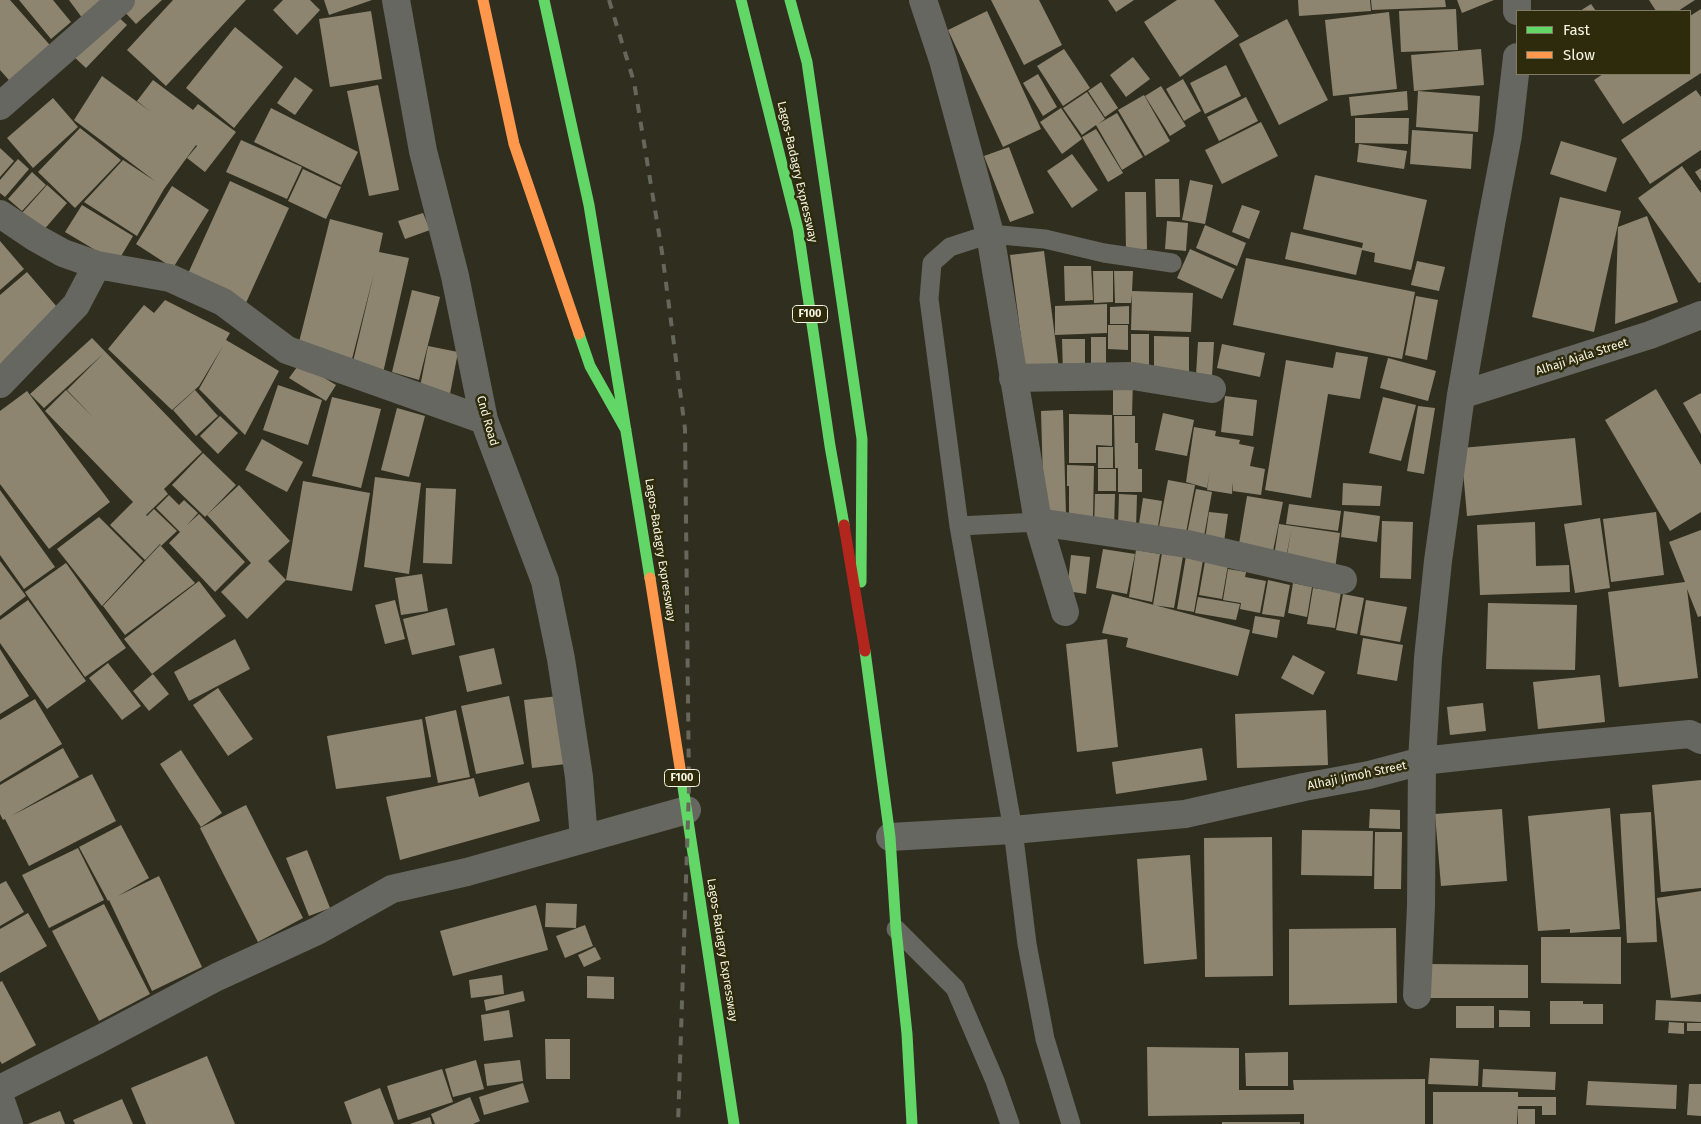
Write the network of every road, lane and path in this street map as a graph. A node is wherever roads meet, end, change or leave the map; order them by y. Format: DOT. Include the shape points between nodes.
graph roads {
  1 [pos="122,0"];
  2 [pos="396,0"];
  3 [pos="482,0"];
  4 [pos="544,0"];
  5 [pos="741,0"];
  6 [pos="790,0"];
  7 [pos="923,0"];
  8 [pos="1516,67"];
  9 [pos="0,106"];
  10 [pos="0,214"];
  11 [pos="990,234"];
  12 [pos="1172,263"];
  13 [pos="97,265"];
  14 [pos="1701,315"];
  15 [pos="1013,378"];
  16 [pos="0,384"];
  17 [pos="1212,389"];
  18 [pos="1461,395"];
  19 [pos="484,420"];
  20 [pos="627,432"];
  21 [pos="1038,522"];
  22 [pos="958,526"];
  23 [pos="1342,580"];
  24 [pos="1065,612"];
  25 [pos="861,618"];
  26 [pos="1697,735"];
  27 [pos="1422,761"];
  28 [pos="687,810"];
  29 [pos="1013,830"];
  30 [pos="890,838"];
  31 [pos="584,839"];
  32 [pos="896,929"];
  33 [pos="1417,995"];
  34 [pos="0,1089"];
  35 [pos="0,1098"];
  36 [pos="9,1124"];
  37 [pos="734,1124"];
  38 [pos="912,1124"];
  39 [pos="1010,1124"];
  40 [pos="1071,1124"];
  1 -- 9 [label="street"];
  2 -- 19 [label="street, Cnd Road" via="423,151 455,276"];
  3 -- 20 [label="main road, Lagos-Badagry Expressway / F100" via="514,144 590,366"];
  4 -- 20 [label="main road, F100" via="589,205"];
  5 -- 25 [label="main road, Lagos-Badagry Expressway / F100" via="798,229 830,446"];
  6 -- 25 [label="main road, Lagos-Badagry Expressway" via="807,62 862,439"];
  7 -- 11 [label="street" via="943,60"];
  8 -- 18 [label="street" via="1508,135"];
  10 -- 13 [label="street" via="63,253"];
  11 -- 12 [label="lane" via="1045,239 1104,254"];
  11 -- 15 [label="street"];
  11 -- 22 [label="lane" via="950,247 932,263 929,299"];
  13 -- 16 [label="street" via="76,305"];
  13 -- 19 [label="street" via="170,278 223,302 287,350"];
  14 -- 18 [label="street, Alhaji Ajala Street" via="1650,335"];
  15 -- 17 [label="street" via="1133,376"];
  15 -- 21 [label="street"];
  18 -- 27 [label="street" via="1438,561"];
  19 -- 31 [label="street, Cnd Road" via="545,581 580,777"];
  20 -- 28 [label="main road, Lagos-Badagry Expressway / F100"];
  21 -- 22 [label="lane"];
  21 -- 23 [label="street" via="1187,544"];
  21 -- 24 [label="street"];
  22 -- 29 [label="lane"];
  25 -- 30 [label="main road, Lagos-Badagry Expressway / F100"];
  26 -- 27 [label="street, Alhaji Jimoh Street"];
  27 -- 29 [label="street, Alhaji Jimoh Street" via="1185,814"];
  27 -- 33 [label="street"];
  28 -- 31 [label="street"];
  28 -- 37 [label="main road, Lagos-Badagry Expressway / F100"];
  29 -- 30 [label="street, Alhaji Jimoh Street"];
  29 -- 40 [label="lane" via="1027,944 1045,1039"];
  30 -- 32 [label="main road, Lagos-Badagry Expressway / F100"];
  31 -- 34 [label="street" via="392,889 317,931 217,977"];
  32 -- 38 [label="main road, Lagos-Badagry Expressway / F100"];
  32 -- 39 [label="lane" via="955,988"];
  35 -- 36 [label="street"];
}
